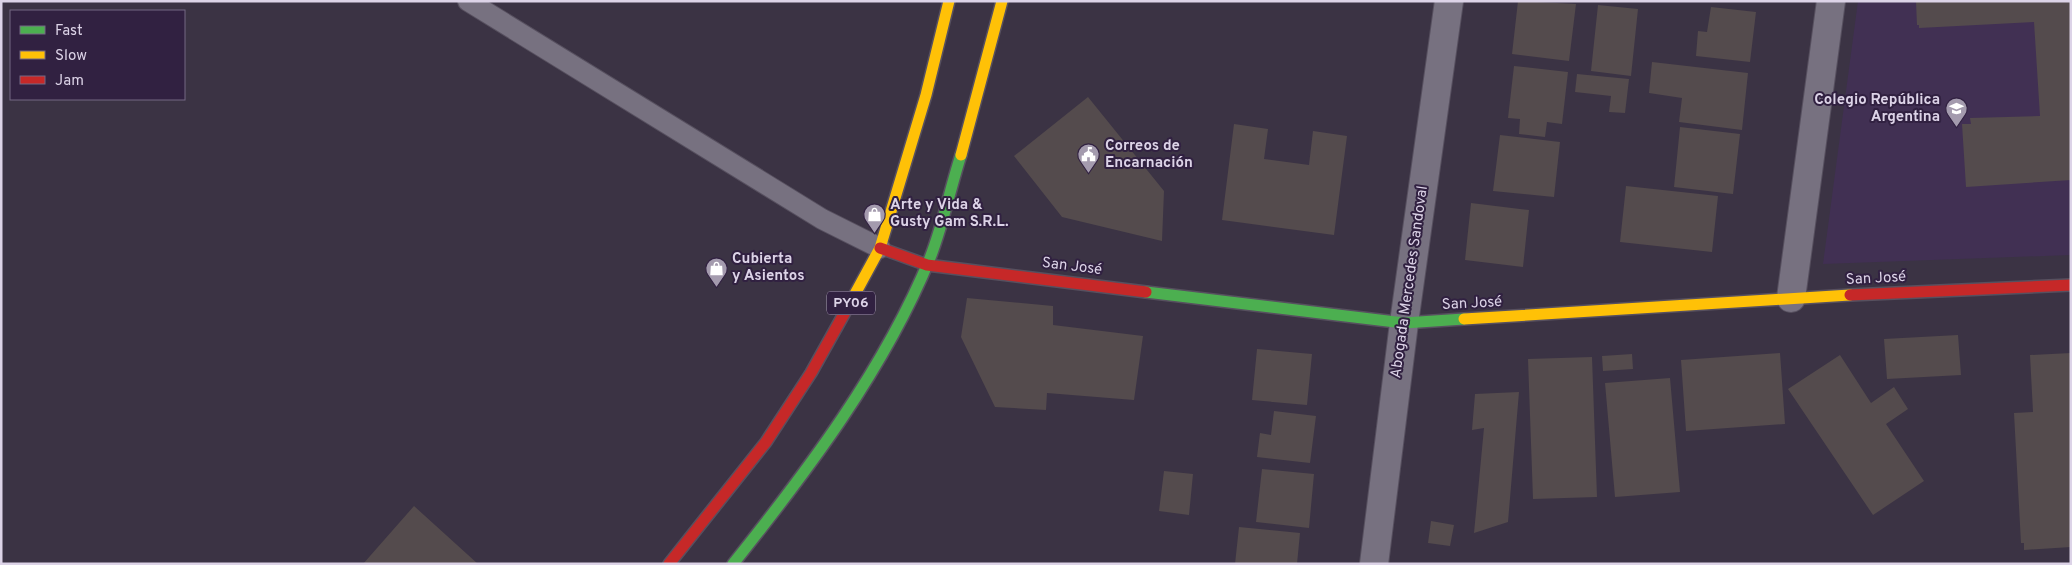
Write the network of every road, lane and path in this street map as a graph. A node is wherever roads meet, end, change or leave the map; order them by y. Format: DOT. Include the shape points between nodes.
graph roads {
  1 [pos="468,1"];
  2 [pos="949,1"];
  3 [pos="1002,1"];
  4 [pos="1449,1"];
  5 [pos="1831,1"];
  6 [pos="880,248"];
  7 [pos="927,265"];
  8 [pos="2071,285"];
  9 [pos="1792,298"];
  10 [pos="1404,323"];
  11 [pos="668,564"];
  12 [pos="733,564"];
  13 [pos="1374,564"];
  1 -- 6 [label="lane" via="822,219"];
  2 -- 6 [label="main road, PY06" via="926,95"];
  3 -- 7 [label="main road" via="986,74"];
  4 -- 10 [label="street, Abogada Mercedes Sandoval"];
  5 -- 9 [label="street"];
  6 -- 7 [label="main road, San José"];
  6 -- 11 [label="main road, PY06" via="811,373 766,442"];
  7 -- 10 [label="main road, San José"];
  7 -- 12 [label="main road" via="897,325 846,412 793,489"];
  8 -- 9 [label="main road, San José"];
  9 -- 10 [label="main road, San José"];
  10 -- 13 [label="street, Abogada Mercedes Sandoval"];
}
